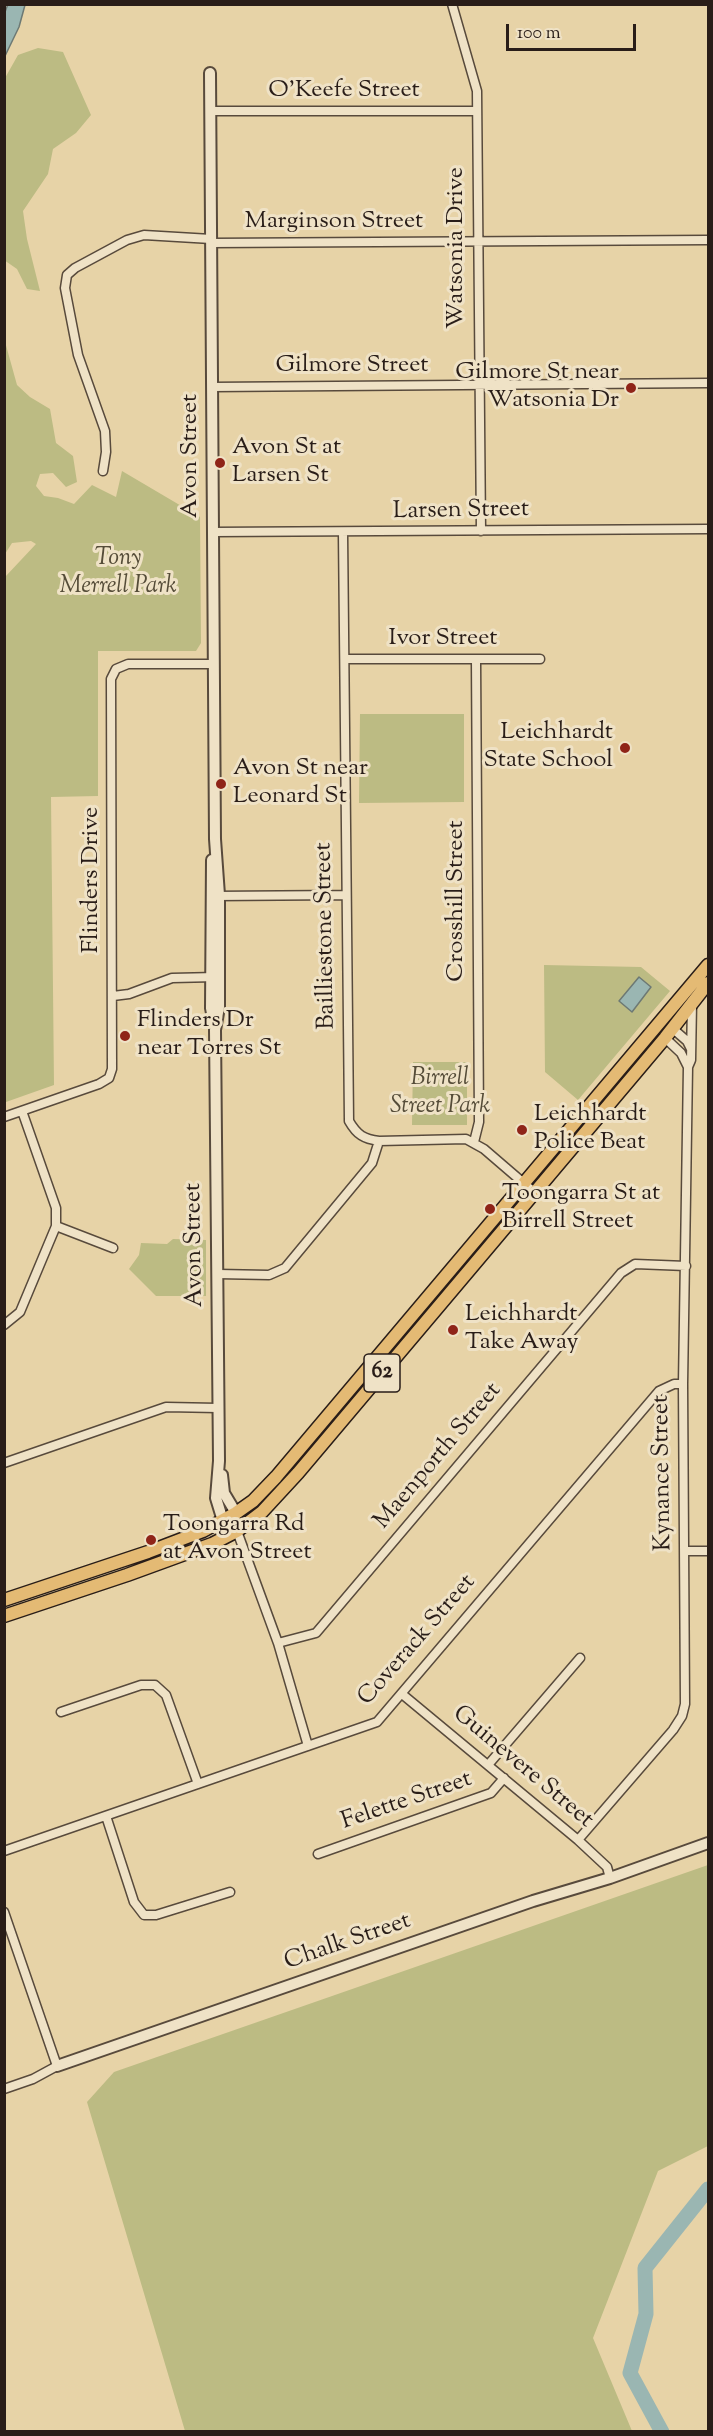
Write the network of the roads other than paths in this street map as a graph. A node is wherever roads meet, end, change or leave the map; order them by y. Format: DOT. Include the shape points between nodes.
graph roads {
  1 [pos="452,4"];
  2 [pos="210,73"];
  3 [pos="211,111"];
  4 [pos="477,111"];
  5 [pos="708,240"];
  6 [pos="211,241"];
  7 [pos="478,242"];
  8 [pos="708,383"];
  9 [pos="479,386"];
  10 [pos="212,387"];
  11 [pos="103,471"];
  12 [pos="708,529"];
  13 [pos="480,531"];
  14 [pos="213,532"];
  15 [pos="343,533"];
  16 [pos="345,658"];
  17 [pos="540,659"];
  18 [pos="476,660"];
  19 [pos="214,664"];
  20 [pos="346,895"];
  21 [pos="215,896"];
  22 [pos="708,965"];
  23 [pos="215,978"];
  24 [pos="708,982"];
  25 [pos="113,996"];
  26 [pos="692,1003"];
  27 [pos="659,1024"];
  28 [pos="668,1033"];
  29 [pos="691,1049"];
  30 [pos="688,1067"];
  31 [pos="22,1111"];
  32 [pos="4,1117"];
  33 [pos="379,1141"];
  34 [pos="474,1142"];
  35 [pos="524,1183"];
  36 [pos="534,1192"];
  37 [pos="56,1226"];
  38 [pos="113,1248"];
  39 [pos="686,1266"];
  40 [pos="218,1274"];
  41 [pos="4,1325"];
  42 [pos="683,1384"];
  43 [pos="218,1408"];
  44 [pos="219,1461"];
  45 [pos="4,1463"];
  46 [pos="236,1513"];
  47 [pos="223,1521"];
  48 [pos="237,1531"];
  49 [pos="684,1551"];
  50 [pos="708,1551"];
  51 [pos="4,1600"];
  52 [pos="4,1616"];
  53 [pos="278,1643"];
  54 [pos="580,1658"];
  55 [pos="402,1694"];
  56 [pos="61,1712"];
  57 [pos="308,1746"];
  58 [pos="488,1765"];
  59 [pos="504,1778"];
  60 [pos="198,1784"];
  61 [pos="106,1816"];
  62 [pos="578,1840"];
  63 [pos="708,1843"];
  64 [pos="4,1851"];
  65 [pos="318,1854"];
  66 [pos="610,1878"];
  67 [pos="230,1892"];
  68 [pos="4,1912"];
  69 [pos="57,2066"];
  70 [pos="4,2089"];
  1 -- 4 [label="street, Watsonia Drive" via="477,91"];
  2 -- 3 [label="street, Avon Street"];
  3 -- 4 [label="street, O'Keefe Street"];
  3 -- 6 [label="street, Avon Street"];
  4 -- 7 [label="street, Watsonia Drive"];
  5 -- 7 [label="street, Marginson Street"];
  6 -- 7 [label="street, Marginson Street"];
  6 -- 10 [label="street, Avon Street"];
  6 -- 11 [label="street, Marginson Street" via="144,235 127,240 67,275 65,288 78,355 105,431"];
  7 -- 9 [label="street, Watsonia Drive"];
  8 -- 9 [label="street, Gilmore Street"];
  9 -- 10 [label="street, Gilmore Street"];
  9 -- 13 [label="street, Watsonia Drive"];
  10 -- 14 [label="street, Avon Street"];
  12 -- 13 [label="street, Larsen Street"];
  13 -- 15 [label="street, Larsen Street"];
  14 -- 15 [label="street, Larsen Street"];
  14 -- 19 [label="street, Avon Street"];
  15 -- 16 [label="street, Bailliestone Street"];
  16 -- 18 [label="street, Ivor Street"];
  16 -- 20 [label="street, Bailliestone Street"];
  17 -- 18 [label="street, Ivor Street"];
  18 -- 34 [label="street, Crosshill Street" via="479,1122"];
  19 -- 21 [label="street, Avon Street" via="215,839 210,872"];
  19 -- 25 [label="street, Flinders Drive" via="128,664 116,669 111,680"];
  20 -- 21 [label="street"];
  20 -- 33 [label="street, Bailliestone Street" via="349,1121 366,1139"];
  21 -- 23 [label="street, Avon Street"];
  22 -- 27 [label="main road, 62"];
  23 -- 25 [label="street" via="172,978"];
  23 -- 40 [label="street, Avon Street" via="211,1008 215,1030"];
  24 -- 26 [label="main road, 62"];
  25 -- 31 [label="street, Flinders Drive" via="109,1077"];
  26 -- 28 [label="main road, 62"];
  26 -- 29 [label="street, Kynance Street"];
  27 -- 28 [label="main road"];
  27 -- 35 [label="main road, 62"];
  28 -- 29 [label="street" via="687,1041"];
  28 -- 30 [label="street"];
  28 -- 36 [label="main road, 62"];
  29 -- 30 [label="street, Kynance Street"];
  30 -- 39 [label="street, Kynance Street"];
  31 -- 32 [label="street, Flinders Drive"];
  31 -- 37 [label="street" via="56,1208"];
  33 -- 34 [label="street"];
  33 -- 40 [label="street" via="372,1163 285,1268 269,1275"];
  34 -- 35 [label="street"];
  35 -- 36 [label="street"];
  35 -- 46 [label="main road, 62" via="276,1478"];
  36 -- 48 [label="main road, 62" via="298,1473 262,1512"];
  37 -- 38 [label="street"];
  37 -- 41 [label="street" via="20,1312"];
  39 -- 42 [label="street, Kynance Street"];
  39 -- 53 [label="street, Maenporth Street" via="635,1264 621,1272 316,1633"];
  40 -- 43 [label="street, Avon Street"];
  42 -- 49 [label="street, Kynance Street"];
  42 -- 55 [label="street, Coverack Street" via="659,1391"];
  43 -- 44 [label="street, Avon Street"];
  43 -- 45 [label="street" via="166,1407"];
  44 -- 46 [label="street, Avon Street" via="224,1493"];
  44 -- 47 [label="street, Avon Street" via="216,1498"];
  46 -- 47 [label="main road, 62"];
  46 -- 48 [label="main road"];
  47 -- 48 [label="main road"];
  47 -- 51 [label="main road, 62" via="148,1552"];
  48 -- 52 [label="main road, 62" via="183,1555"];
  48 -- 53 [label="street"];
  49 -- 50 [label="street"];
  49 -- 62 [label="street, Kynance Street" via="682,1716"];
  53 -- 57 [label="street"];
  54 -- 58 [label="street"];
  55 -- 57 [label="street, Coverack Street" via="377,1722"];
  55 -- 58 [label="street, Guinevere Street"];
  56 -- 60 [label="street" via="141,1685 155,1685 166,1695"];
  57 -- 60 [label="street, Coverack Street"];
  58 -- 59 [label="street, Guinevere Street"];
  59 -- 62 [label="street, Guinevere Street"];
  59 -- 65 [label="street, Felette Street" via="491,1793"];
  60 -- 61 [label="street, Coverack Street"];
  61 -- 64 [label="street, Coverack Street"];
  61 -- 67 [label="street" via="134,1902 144,1915 156,1915"];
  62 -- 66 [label="street, Guinevere Street" via="608,1867"];
  63 -- 66 [label="street, Chalk Street"];
  66 -- 69 [label="street, Chalk Street" via="533,1901"];
  68 -- 69 [label="street"];
  69 -- 70 [label="street, Chalk Street"];
}
